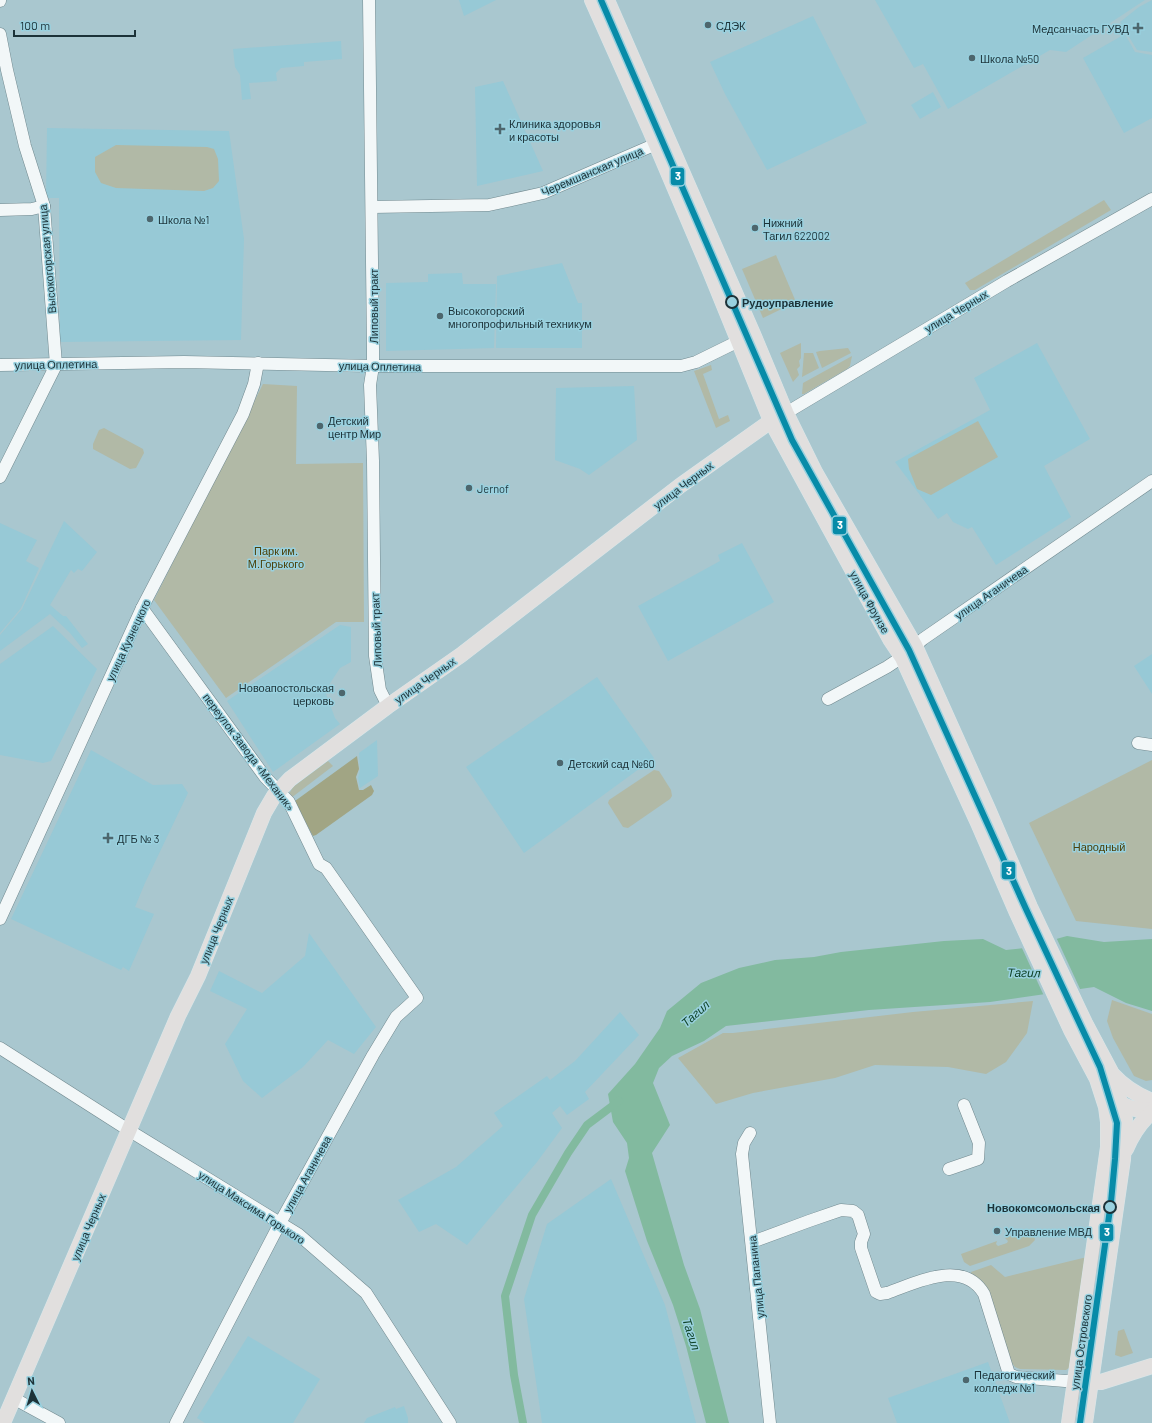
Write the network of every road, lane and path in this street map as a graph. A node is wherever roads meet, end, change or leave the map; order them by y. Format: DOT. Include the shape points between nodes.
graph roads {
  1 [pos="370,0"];
  2 [pos="592,0"];
  3 [pos="607,0"];
  4 [pos="0,34"];
  5 [pos="662,141"];
  6 [pos="1152,199"];
  7 [pos="44,206"];
  8 [pos="372,206"];
  9 [pos="0,210"];
  10 [pos="753,334"];
  11 [pos="740,341"];
  12 [pos="258,363"];
  13 [pos="0,365"];
  14 [pos="56,365"];
  15 [pos="373,366"];
  16 [pos="786,414"];
  17 [pos="772,421"];
  18 [pos="0,477"];
  19 [pos="1152,481"];
  20 [pos="142,608"];
  21 [pos="915,646"];
  22 [pos="902,657"];
  23 [pos="828,699"];
  24 [pos="388,706"];
  25 [pos="1138,743"];
  26 [pos="1152,745"];
  27 [pos="279,791"];
  28 [pos="0,919"];
  29 [pos="417,998"];
  30 [pos="1085,1023"];
  31 [pos="1071,1030"];
  32 [pos="0,1048"];
  33 [pos="1111,1072"];
  34 [pos="1096,1079"];
  35 [pos="964,1105"];
  36 [pos="1152,1106"];
  37 [pos="1127,1110"];
  38 [pos="130,1131"];
  39 [pos="750,1133"];
  40 [pos="1108,1147"];
  41 [pos="1123,1157"];
  42 [pos="949,1169"];
  43 [pos="280,1223"];
  44 [pos="752,1242"];
  45 [pos="1152,1366"];
  46 [pos="1075,1380"];
  47 [pos="1091,1382"];
  48 [pos="14,1398"];
  49 [pos="3,1423"];
  50 [pos="59,1423"];
  51 [pos="176,1423"];
  52 [pos="450,1423"];
  53 [pos="770,1423"];
  54 [pos="1069,1423"];
  55 [pos="1085,1423"];
  1 -- 8 [label="street, Липовый тракт"];
  2 -- 5 [label="main road, улица Фрунзе"];
  3 -- 5 [label="main road, улица Фрунзе"];
  4 -- 7 [label="street, Высокогорская улица" via="25,146"];
  5 -- 8 [label="street, Черемшанская улица" via="543,193 489,205"];
  5 -- 10 [label="main road, улица Фрунзе"];
  5 -- 11 [label="main road, улица Фрунзе"];
  6 -- 16 [label="street, улица Черных" via="1000,284"];
  7 -- 9 [label="street"];
  7 -- 14 [label="street, Высокогорская улица"];
  8 -- 15 [label="street, Липовый тракт"];
  10 -- 11 [label="street, улица Оплетина"];
  10 -- 16 [label="main road, улица Фрунзе"];
  11 -- 15 [label="street, улица Оплетина" via="696,362 681,366"];
  11 -- 17 [label="main road, улица Фрунзе"];
  12 -- 14 [label="street, улица Оплетина"];
  12 -- 15 [label="street, улица Оплетина"];
  12 -- 20 [label="street, улица Кузнецкого" via="254,384 242,414"];
  13 -- 14 [label="street, улица Оплетина"];
  14 -- 18 [label="street"];
  15 -- 24 [label="street, Липовый тракт" via="370,385 375,656 380,690"];
  16 -- 17 [label="main road, улица Черных"];
  16 -- 21 [label="main road, улица Фрунзе" via="815,472"];
  17 -- 22 [label="main road, улица Фрунзе"];
  17 -- 24 [label="main road, улица Черных" via="681,485 461,655"];
  19 -- 21 [label="street, улица Аганичева"];
  20 -- 27 [label="street, переулок Завода «Механик»" via="265,777"];
  20 -- 28 [label="street, улица Кузнецкого"];
  21 -- 22 [label="street, улица Аганичева"];
  21 -- 30 [label="main road, улица Фрунзе" via="1030,907"];
  22 -- 23 [label="street, улица Аганичева"];
  22 -- 31 [label="main road, улица Фрунзе"];
  24 -- 27 [label="main road, улица Черных" via="290,779"];
  25 -- 26 [label="street"];
  27 -- 29 [label="street, переулок Завода «Механик»" via="289,802 319,864 326,868"];
  27 -- 38 [label="main road, улица Черных" via="264,813 198,976 178,1016"];
  29 -- 43 [label="street, улица Аганичева" via="396,1017 388,1030"];
  30 -- 33 [label="main road, улица Островского"];
  31 -- 34 [label="main road, улица Островского"];
  32 -- 38 [label="street, улица Максима Горького"];
  33 -- 36 [label="main road"];
  33 -- 37 [label="main road, улица Островского"];
  34 -- 37 [label="main road" via="1107,1095"];
  34 -- 40 [label="main road, улица Островского" via="1106,1107"];
  35 -- 42 [label="street" via="979,1143 978,1159"];
  36 -- 37 [label="main road" via="1142,1104"];
  36 -- 41 [label="main road" via="1130,1140"];
  37 -- 40 [label="main road"];
  37 -- 41 [label="main road, улица Островского"];
  38 -- 43 [label="street, улица Максима Горького"];
  38 -- 48 [label="main road, улица Черных"];
  39 -- 44 [label="street, улица Папанина" via="744,1143 742,1154"];
  40 -- 46 [label="main road, улица Островского"];
  41 -- 47 [label="main road, улица Островского"];
  43 -- 51 [label="street, улица Аганичева"];
  43 -- 52 [label="street, улица Максима Горького" via="298,1234 366,1293"];
  44 -- 46 [label="street" via="841,1210 853,1212 858,1215 864,1234 861,1248 876,1292 887,1293 946,1274 965,1278 980,1287 984,1294 1009,1374"];
  44 -- 53 [label="street, улица Папанина"];
  45 -- 47 [label="main road" via="1101,1382"];
  46 -- 47 [label="main road"];
  46 -- 54 [label="main road, улица Островского"];
  47 -- 55 [label="main road, улица Островского"];
  48 -- 49 [label="main road, улица Черных"];
  48 -- 50 [label="street"];
}
